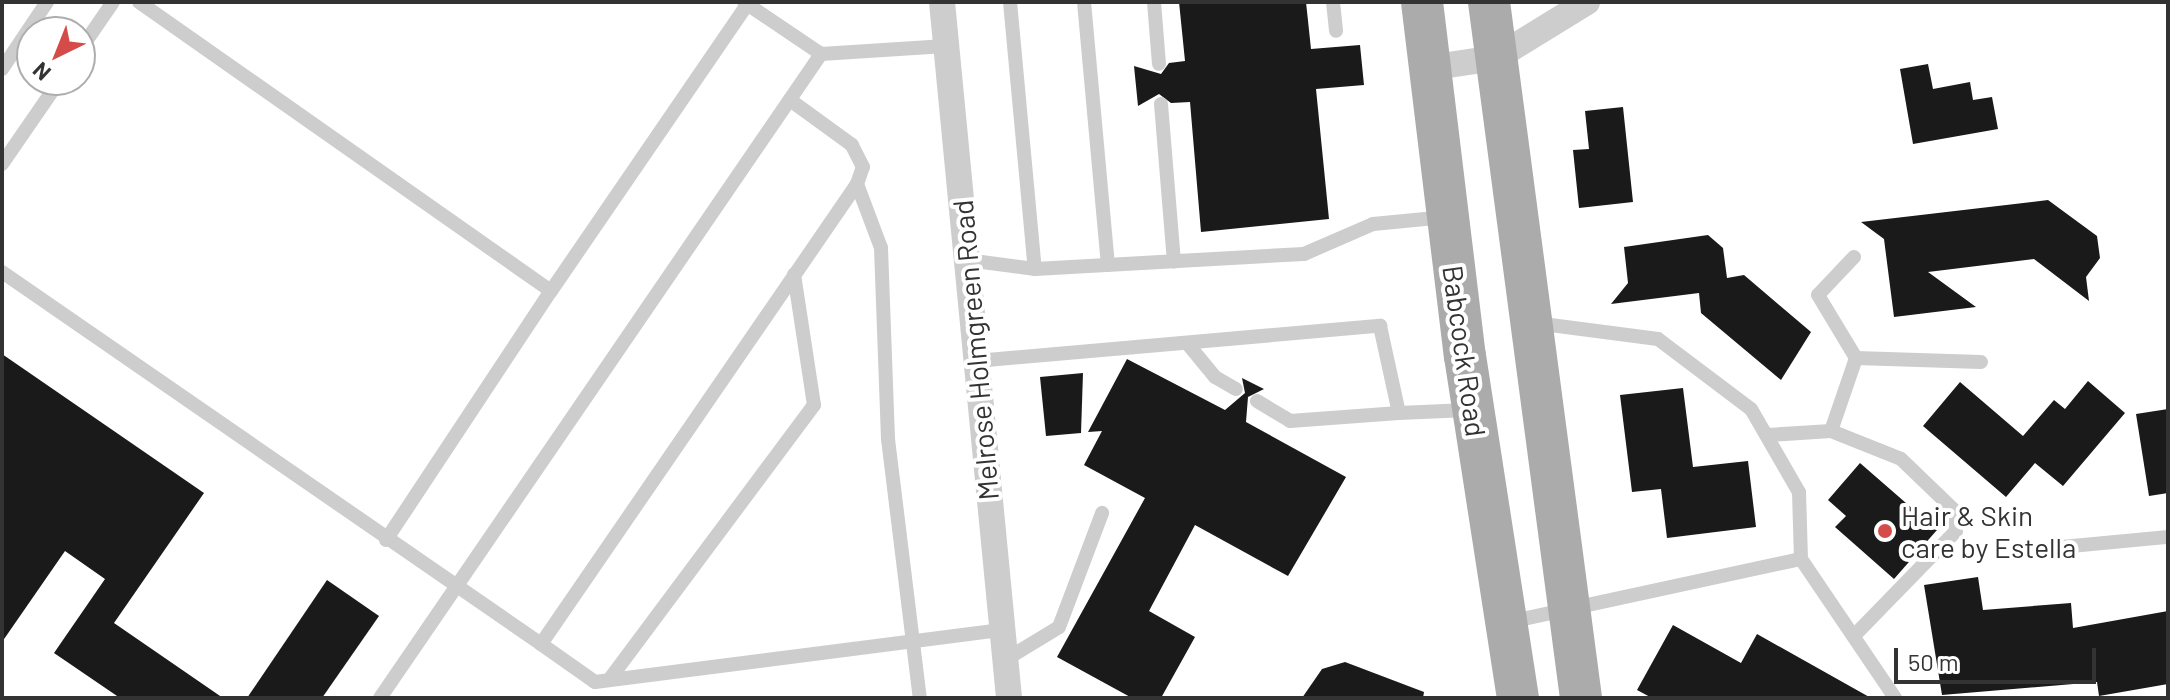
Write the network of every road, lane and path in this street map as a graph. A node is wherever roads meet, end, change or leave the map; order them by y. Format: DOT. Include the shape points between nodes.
graph roads {
  1 [pos="47,2"];
  2 [pos="113,2"];
  3 [pos="139,2"];
  4 [pos="942,2"];
  5 [pos="1010,2"];
  6 [pos="1084,2"];
  7 [pos="1154,2"];
  8 [pos="1333,2"];
  9 [pos="1422,2"];
  10 [pos="1489,2"];
  11 [pos="1587,2"];
  12 [pos="747,3"];
  13 [pos="96,27"];
  14 [pos="1336,31"];
  15 [pos="946,46"];
  16 [pos="821,54"];
  17 [pos="1496,58"];
  18 [pos="1159,64"];
  19 [pos="1428,68"];
  20 [pos="2,69"];
  21 [pos="49,96"];
  22 [pos="790,100"];
  23 [pos="1161,104"];
  24 [pos="2,164"];
  25 [pos="857,184"];
  26 [pos="1447,217"];
  27 [pos="1854,257"];
  28 [pos="967,260"];
  29 [pos="1174,261"];
  30 [pos="1108,265"];
  31 [pos="1035,269"];
  32 [pos="2,272"];
  33 [pos="794,275"];
  34 [pos="551,291"];
  35 [pos="1531,323"];
  36 [pos="1187,343"];
  37 [pos="1856,358"];
  38 [pos="976,361"];
  39 [pos="1981,362"];
  40 [pos="1236,389"];
  41 [pos="1257,401"];
  42 [pos="1473,409"];
  43 [pos="1399,413"];
  44 [pos="1831,431"];
  45 [pos="1768,435"];
  46 [pos="1102,513"];
  47 [pos="2168,537"];
  48 [pos="386,540"];
  49 [pos="2019,551"];
  50 [pos="1801,559"];
  51 [pos="459,590"];
  52 [pos="1570,610"];
  53 [pos="1506,622"];
  54 [pos="1002,630"];
  55 [pos="1854,636"];
  56 [pos="916,641"];
  57 [pos="541,644"];
  58 [pos="1005,660"];
  59 [pos="609,680"];
  60 [pos="380,698"];
  61 [pos="920,698"];
  62 [pos="1009,698"];
  63 [pos="1518,698"];
  64 [pos="1581,698"];
  65 [pos="1895,698"];
  1 -- 20 [label="lane"];
  2 -- 13 [label="lane"];
  3 -- 34 [label="lane"];
  4 -- 15 [label="street, Melrose Holmgreen Road"];
  5 -- 31 [label="lane"];
  6 -- 30 [label="lane"];
  7 -- 18 [label="lane"];
  8 -- 14 [label="lane"];
  9 -- 19 [label="main road, Babcock Road"];
  10 -- 17 [label="main road"];
  11 -- 17 [label="street"];
  12 -- 16 [label="lane"];
  12 -- 34 [label="lane"];
  15 -- 16 [label="lane"];
  15 -- 28 [label="street, Melrose Holmgreen Road"];
  16 -- 22 [label="lane"];
  17 -- 19 [label="street"];
  17 -- 35 [label="main road"];
  19 -- 26 [label="main road, Babcock Road"];
  21 -- 24 [label="lane"];
  22 -- 25 [label="lane" via="852,145 863,167"];
  22 -- 51 [label="lane"];
  23 -- 29 [label="lane"];
  25 -- 33 [label="lane"];
  25 -- 56 [label="lane" via="881,248 888,439"];
  26 -- 29 [label="lane" via="1373,224 1304,254"];
  26 -- 42 [label="main road, Babcock Road"];
  27 -- 37 [label="lane" via="1818,295"];
  28 -- 31 [label="lane"];
  28 -- 38 [label="street, Melrose Holmgreen Road"];
  29 -- 30 [label="lane"];
  30 -- 31 [label="lane"];
  32 -- 48 [label="lane"];
  33 -- 57 [label="lane"];
  33 -- 59 [label="lane" via="814,405"];
  34 -- 48 [label="lane"];
  35 -- 45 [label="lane" via="1658,339 1751,409"];
  35 -- 52 [label="main road"];
  36 -- 38 [label="lane"];
  36 -- 40 [label="lane" via="1215,377"];
  36 -- 43 [label="lane" via="1380,326"];
  37 -- 39 [label="lane"];
  37 -- 44 [label="lane"];
  38 -- 54 [label="street, Melrose Holmgreen Road"];
  41 -- 43 [label="lane" via="1290,421"];
  42 -- 43 [label="lane"];
  42 -- 53 [label="main road, Babcock Road"];
  44 -- 45 [label="lane"];
  44 -- 55 [label="lane" via="1901,459 1954,510 1956,531"];
  45 -- 50 [label="lane" via="1799,492"];
  46 -- 58 [label="lane" via="1059,627"];
  47 -- 49 [label="lane"];
  48 -- 51 [label="lane"];
  50 -- 52 [label="lane" via="1687,578"];
  50 -- 55 [label="lane"];
  51 -- 57 [label="lane"];
  51 -- 60 [label="lane" via="436,612"];
  52 -- 53 [label="lane"];
  52 -- 64 [label="main road"];
  53 -- 63 [label="main road, Babcock Road"];
  54 -- 56 [label="lane"];
  54 -- 58 [label="street, Melrose Holmgreen Road"];
  55 -- 65 [label="lane"];
  56 -- 59 [label="lane"];
  56 -- 61 [label="lane"];
  57 -- 59 [label="lane" via="595,682"];
  58 -- 62 [label="street, Melrose Holmgreen Road"];
}
